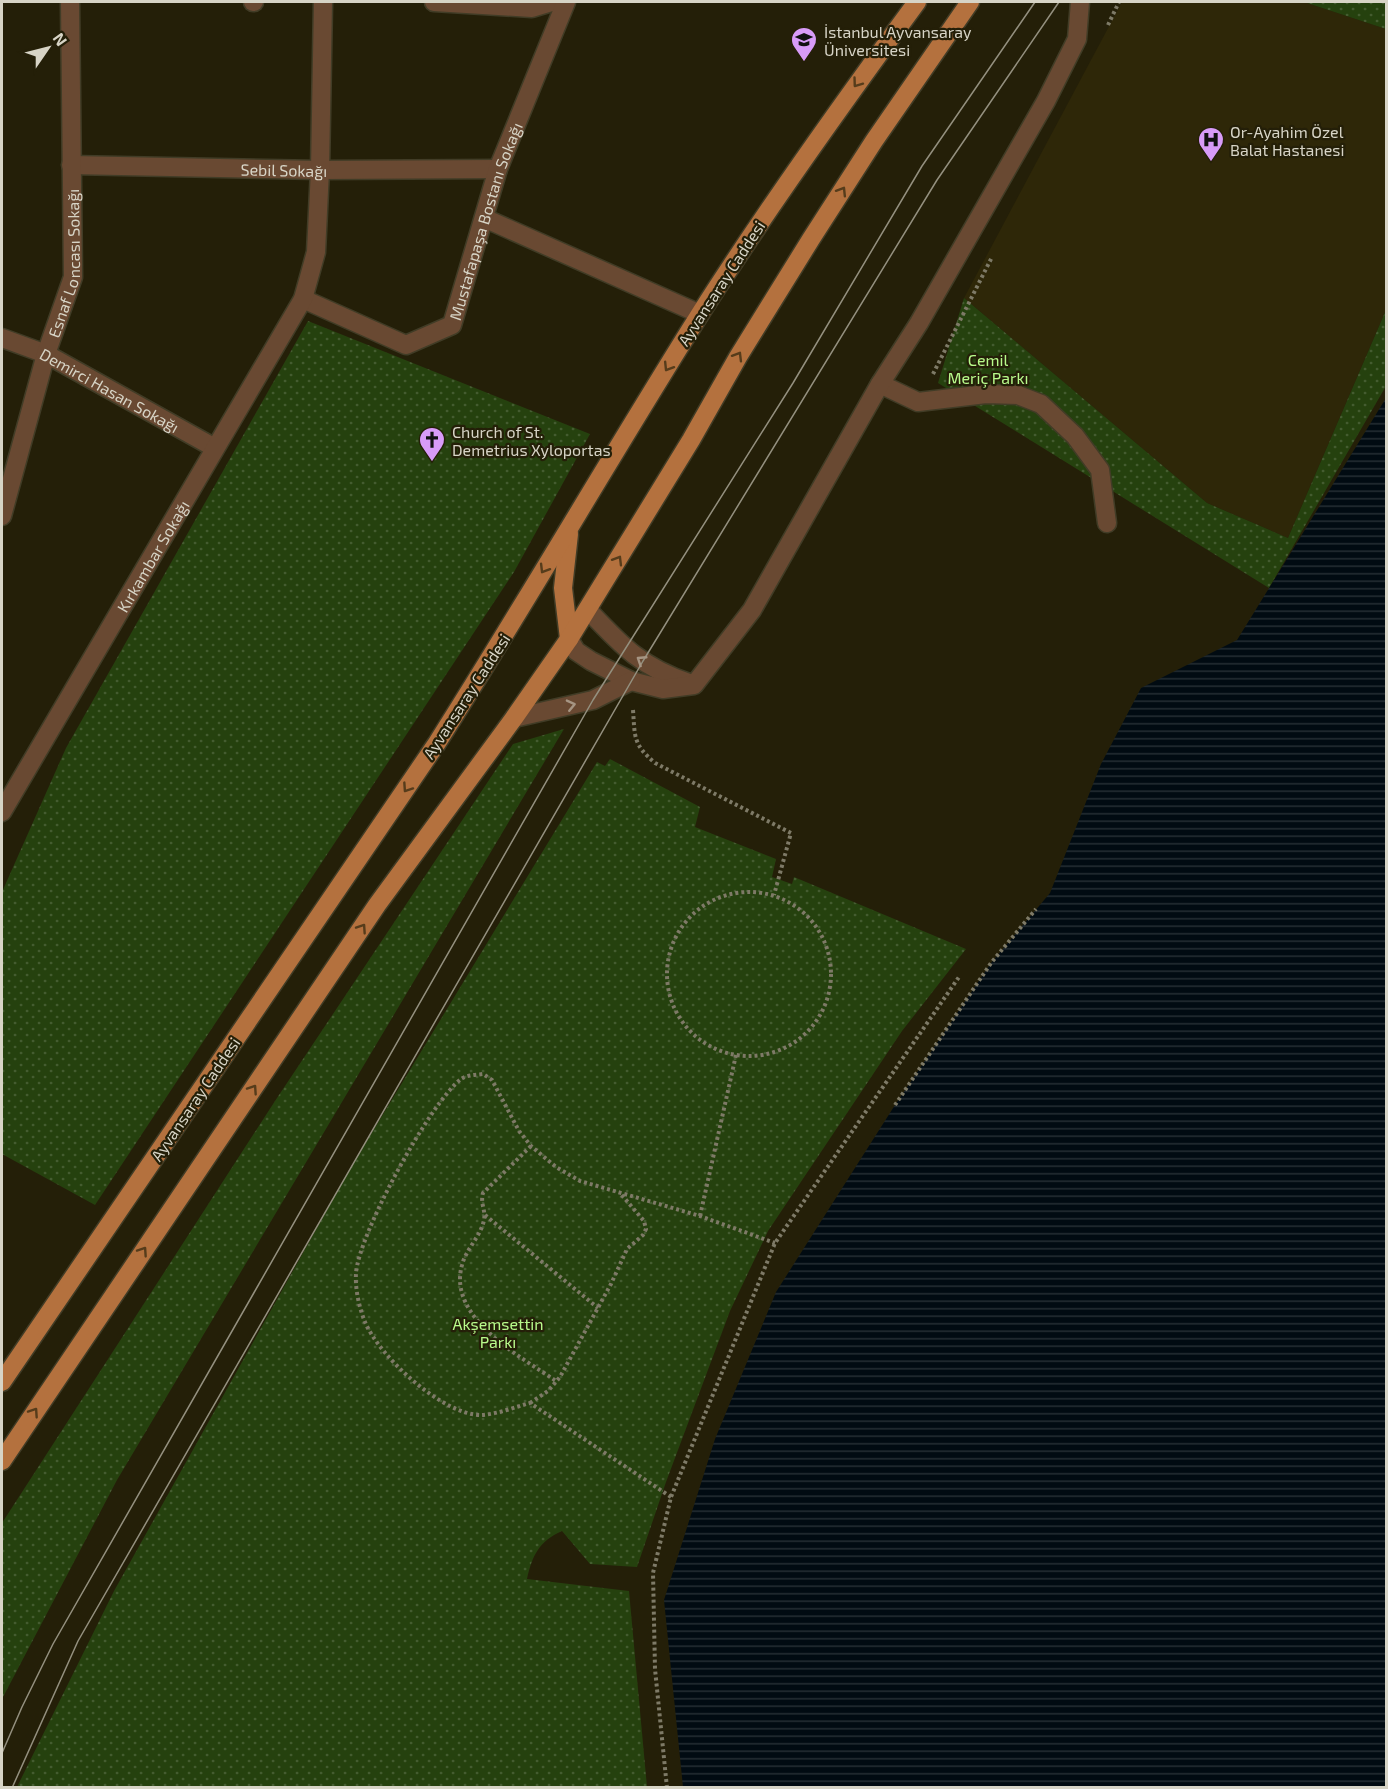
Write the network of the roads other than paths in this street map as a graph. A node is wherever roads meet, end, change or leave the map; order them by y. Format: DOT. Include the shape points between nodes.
graph roads {
  1 [pos="70,2"];
  2 [pos="323,2"];
  3 [pos="434,2"];
  4 [pos="552,2"];
  5 [pos="566,2"];
  6 [pos="916,2"];
  7 [pos="970,2"];
  8 [pos="1080,2"];
  9 [pos="71,165"];
  10 [pos="498,169"];
  11 [pos="320,170"];
  12 [pos="484,218"];
  13 [pos="303,298"];
  14 [pos="700,314"];
  15 [pos="2,338"];
  16 [pos="46,354"];
  17 [pos="880,384"];
  18 [pos="215,448"];
  19 [pos="2,516"];
  20 [pos="1107,524"];
  21 [pos="570,527"];
  22 [pos="588,610"];
  23 [pos="569,639"];
  24 [pos="631,681"];
  25 [pos="694,685"];
  26 [pos="514,718"];
  27 [pos="2,812"];
  28 [pos="2,1382"];
  29 [pos="2,1461"];
  1 -- 9 [label="street, Esnaf Loncası Sokağı"];
  2 -- 11 [label="street, Kırkambar Sokağı"];
  3 -- 4 [label="street" via="532,8"];
  5 -- 10 [label="street, Mustafapaşa Bostanı Sokağı"];
  6 -- 14 [label="main road, Ayvansaray Caddesi, one-way" via="774,201"];
  22 -- 7 [label="main road, one-way" via="793,269 874,141"];
  8 -- 17 [label="street" via="1077,39 1046,101"];
  9 -- 11 [label="street, Sebil Sokağı"];
  9 -- 16 [label="street, Esnaf Loncası Sokağı" via="73,277"];
  10 -- 11 [label="street, Sebil Sokağı"];
  10 -- 12 [label="street, Mustafapaşa Bostanı Sokağı"];
  11 -- 13 [label="street, Kırkambar Sokağı" via="316,252"];
  12 -- 13 [label="street, Mustafapaşa Bostanı Sokağı" via="452,325 406,345"];
  12 -- 14 [label="street"];
  13 -- 18 [label="street, Kırkambar Sokağı"];
  14 -- 21 [label="main road, Ayvansaray Caddesi, one-way"];
  15 -- 16 [label="street, Demirci Hasan Sokağı"];
  16 -- 18 [label="street, Demirci Hasan Sokağı"];
  16 -- 19 [label="street, Esnaf Loncası Sokağı"];
  17 -- 20 [label="street" via="918,402 986,394 1018,395 1041,404 1075,436 1100,470"];
  17 -- 25 [label="street" via="752,610"];
  18 -- 27 [label="street, Kırkambar Sokağı"];
  21 -- 23 [label="main road" via="563,588"];
  21 -- 28 [label="main road, Ayvansaray Caddesi, one-way" via="437,743"];
  22 -- 23 [label="main road"];
  25 -- 22 [label="street, one-way" via="663,674 626,650"];
  23 -- 24 [label="street" via="576,651"];
  23 -- 26 [label="main road"];
  24 -- 25 [label="street" via="663,689"];
  26 -- 24 [label="street, one-way" via="593,700"];
  29 -- 26 [label="main road, one-way" via="377,905"];
}
